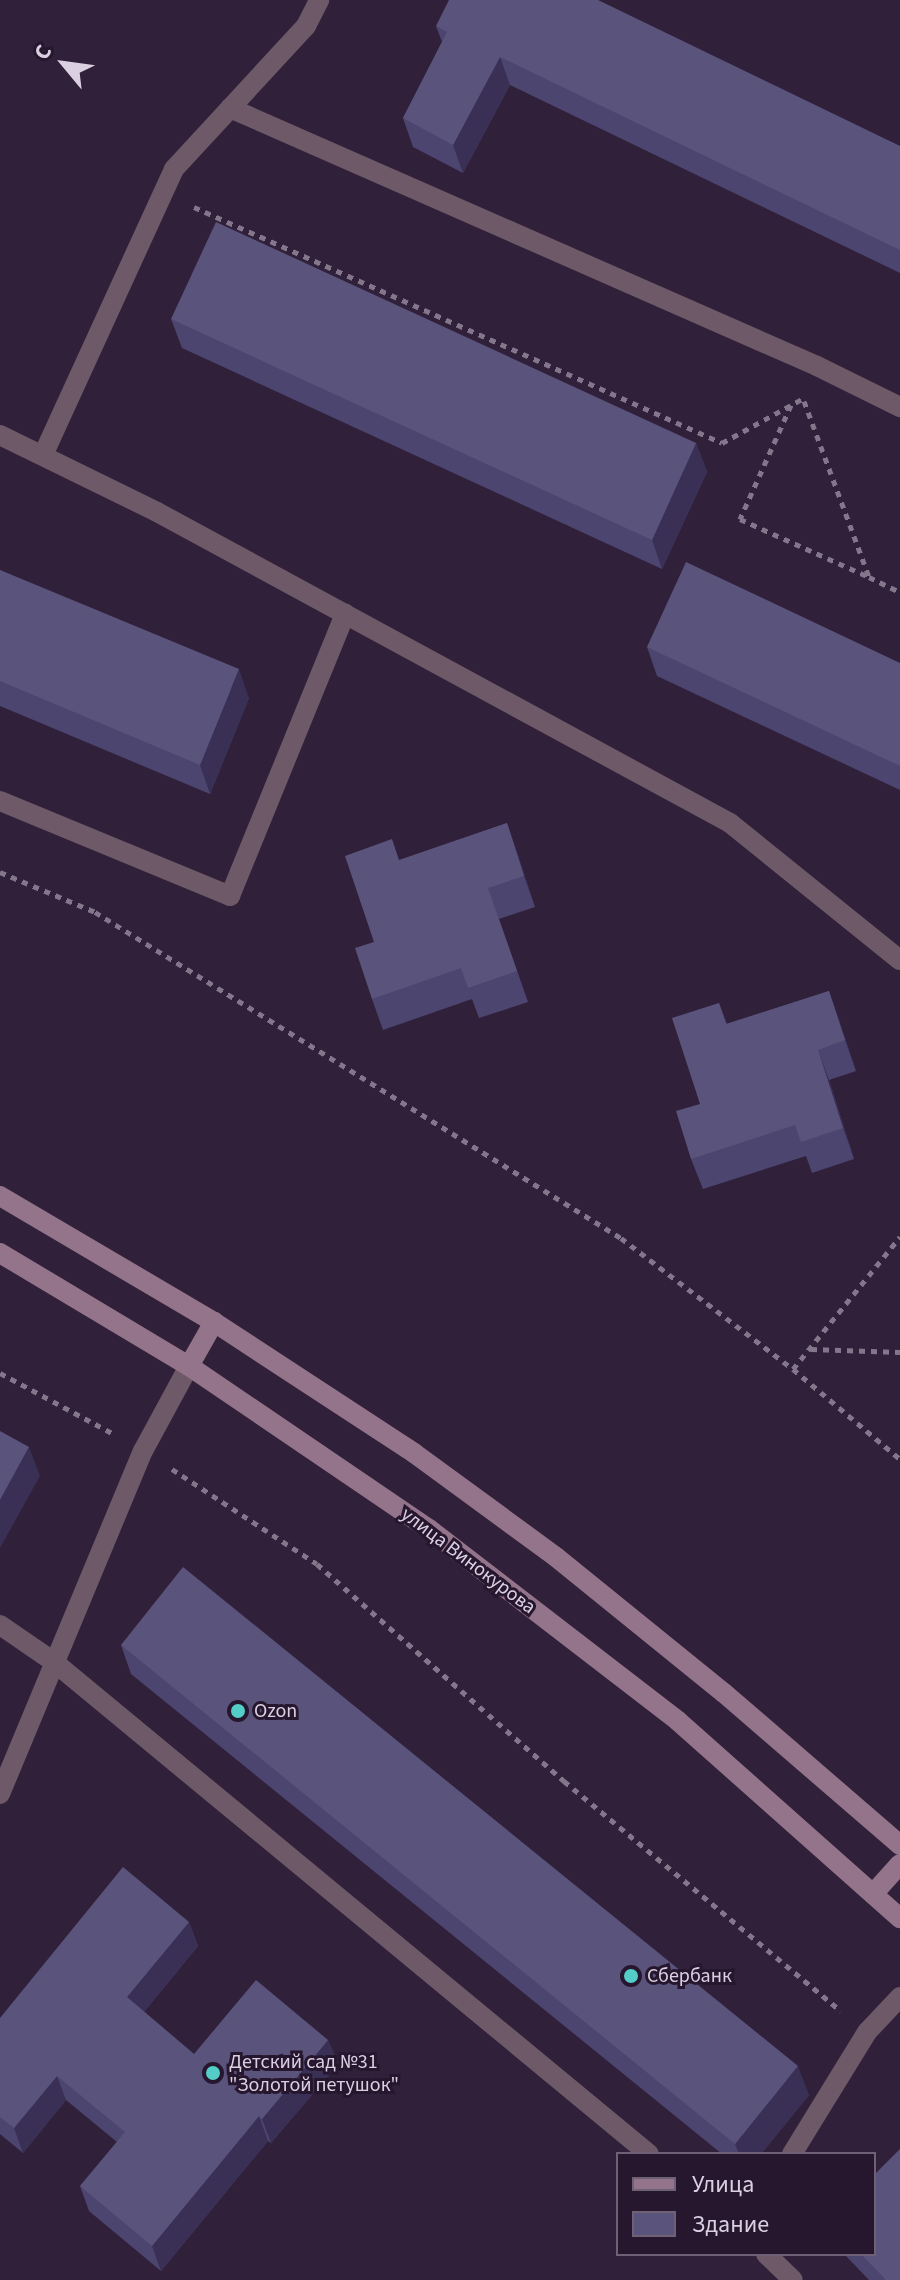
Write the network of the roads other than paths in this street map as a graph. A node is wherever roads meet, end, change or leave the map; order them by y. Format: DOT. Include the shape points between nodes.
graph roads {
  1 [pos="319,0"];
  2 [pos="230,108"];
  3 [pos="900,407"];
  4 [pos="0,435"];
  5 [pos="44,453"];
  6 [pos="345,614"];
  7 [pos="0,801"];
  8 [pos="900,960"];
  9 [pos="0,1196"];
  10 [pos="0,1253"];
  11 [pos="214,1322"];
  12 [pos="189,1366"];
  13 [pos="0,1625"];
  14 [pos="54,1662"];
  15 [pos="0,1794"];
  16 [pos="900,1845"];
  17 [pos="900,1864"];
  18 [pos="873,1894"];
  19 [pos="900,1918"];
  20 [pos="900,1997"];
  21 [pos="647,2152"];
  22 [pos="793,2152"];
  23 [pos="768,2256"];
  24 [pos="793,2280"];
  1 -- 2 [label="lane" via="306,26"];
  2 -- 3 [label="lane"];
  2 -- 5 [label="lane" via="174,169"];
  4 -- 5 [label="lane"];
  5 -- 6 [label="lane"];
  6 -- 7 [label="lane" via="230,896"];
  6 -- 8 [label="lane" via="730,823"];
  9 -- 11 [label="main road"];
  10 -- 12 [label="main road, улица Винокурова"];
  11 -- 12 [label="main road"];
  11 -- 16 [label="main road" via="414,1453 556,1557"];
  12 -- 14 [label="lane" via="143,1451"];
  12 -- 18 [label="main road, улица Винокурова" via="429,1529 628,1682"];
  13 -- 14 [label="lane"];
  14 -- 15 [label="lane"];
  14 -- 21 [label="lane"];
  17 -- 18 [label="main road"];
  18 -- 19 [label="main road, улица Винокурова"];
  20 -- 22 [label="lane" via="867,2032"];
  23 -- 24 [label="lane"];
}
